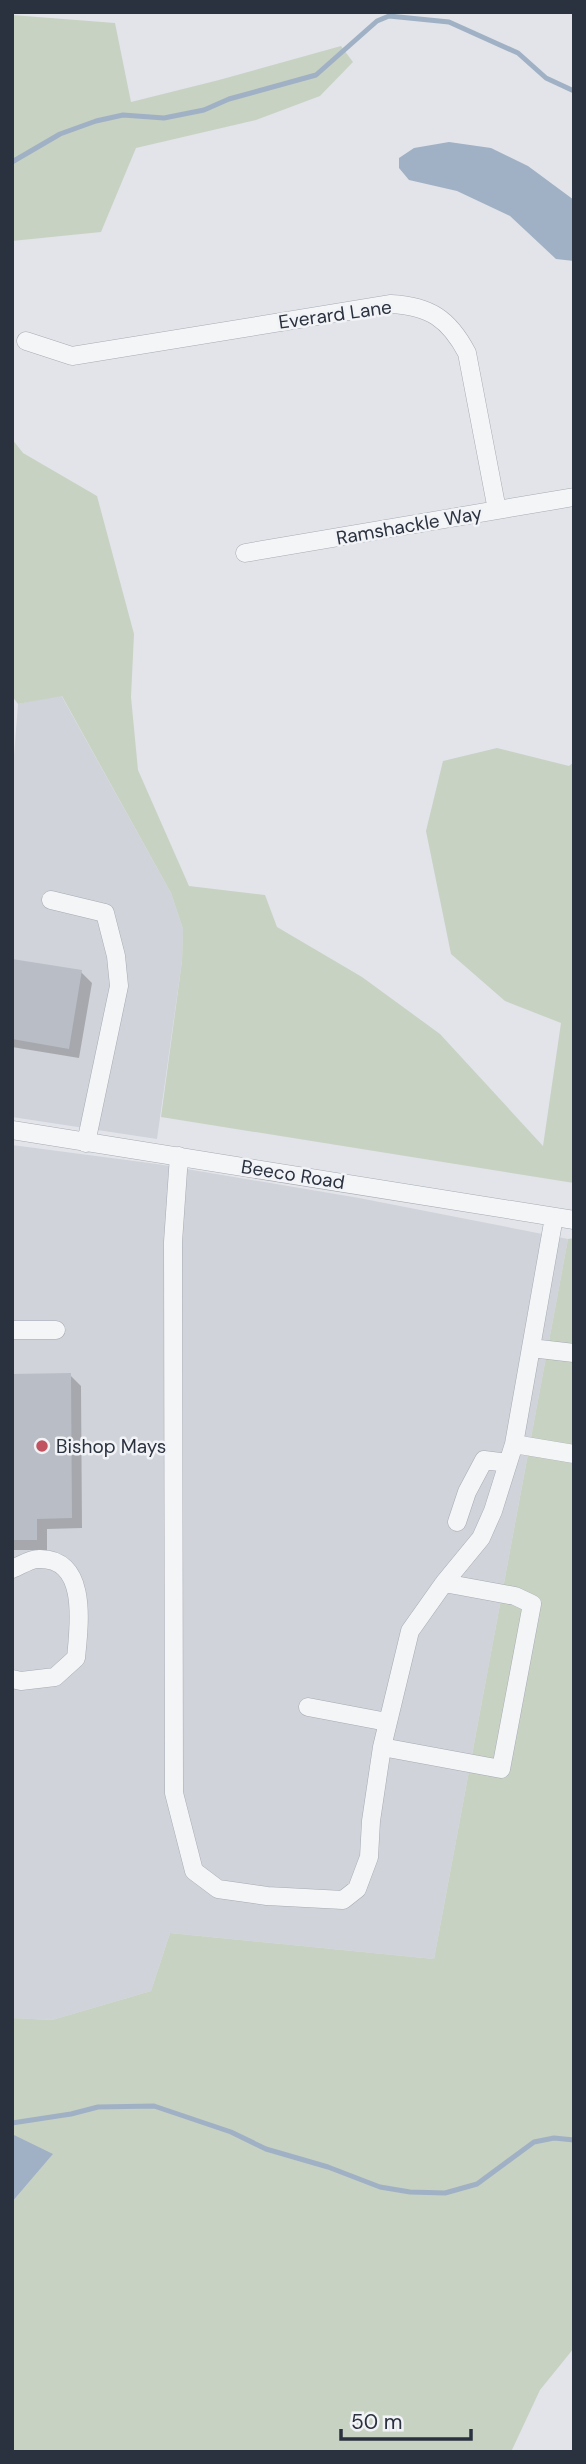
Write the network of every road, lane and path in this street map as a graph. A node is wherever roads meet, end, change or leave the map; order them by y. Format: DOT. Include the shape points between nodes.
graph roads {
  1 [pos="26,341"];
  2 [pos="574,497"];
  3 [pos="497,510"];
  4 [pos="245,553"];
  5 [pos="51,900"];
  6 [pos="12,1130"];
  7 [pos="86,1143"];
  8 [pos="179,1156"];
  9 [pos="554,1217"];
  10 [pos="574,1220"];
  11 [pos="56,1329"];
  12 [pos="12,1330"];
  13 [pos="531,1348"];
  14 [pos="574,1353"];
  15 [pos="514,1444"];
  16 [pos="574,1454"];
  17 [pos="508,1463"];
  18 [pos="457,1522"];
  19 [pos="12,1569"];
  20 [pos="444,1583"];
  21 [pos="12,1679"];
  22 [pos="308,1707"];
  23 [pos="387,1722"];
  24 [pos="382,1747"];
  1 -- 3 [label="street, Everard Lane" via="72,356 391,304 419,308 446,322 467,353"];
  2 -- 3 [label="street, Ramshackle Way"];
  3 -- 4 [label="street, Ramshackle Way"];
  5 -- 7 [label="street" via="105,913 116,956 119,986"];
  6 -- 7 [label="street, Beeco Road"];
  7 -- 8 [label="street, Beeco Road"];
  8 -- 9 [label="street, Beeco Road"];
  8 -- 24 [label="street" via="173,1242 174,1793 194,1871 218,1889 343,1900 357,1889 369,1857"];
  9 -- 10 [label="street, Beeco Road"];
  9 -- 13 [label="street"];
  11 -- 12 [label="street"];
  13 -- 14 [label="street"];
  13 -- 15 [label="street"];
  15 -- 16 [label="street"];
  15 -- 17 [label="street"];
  17 -- 18 [label="street" via="484,1460"];
  17 -- 20 [label="street" via="481,1538"];
  19 -- 21 [label="street" via="37,1558 58,1562 72,1575 80,1613 76,1658 55,1677"];
  20 -- 23 [label="street" via="410,1631"];
  20 -- 24 [label="street" via="532,1604 501,1769"];
  22 -- 23 [label="street"];
  23 -- 24 [label="street"];
}
